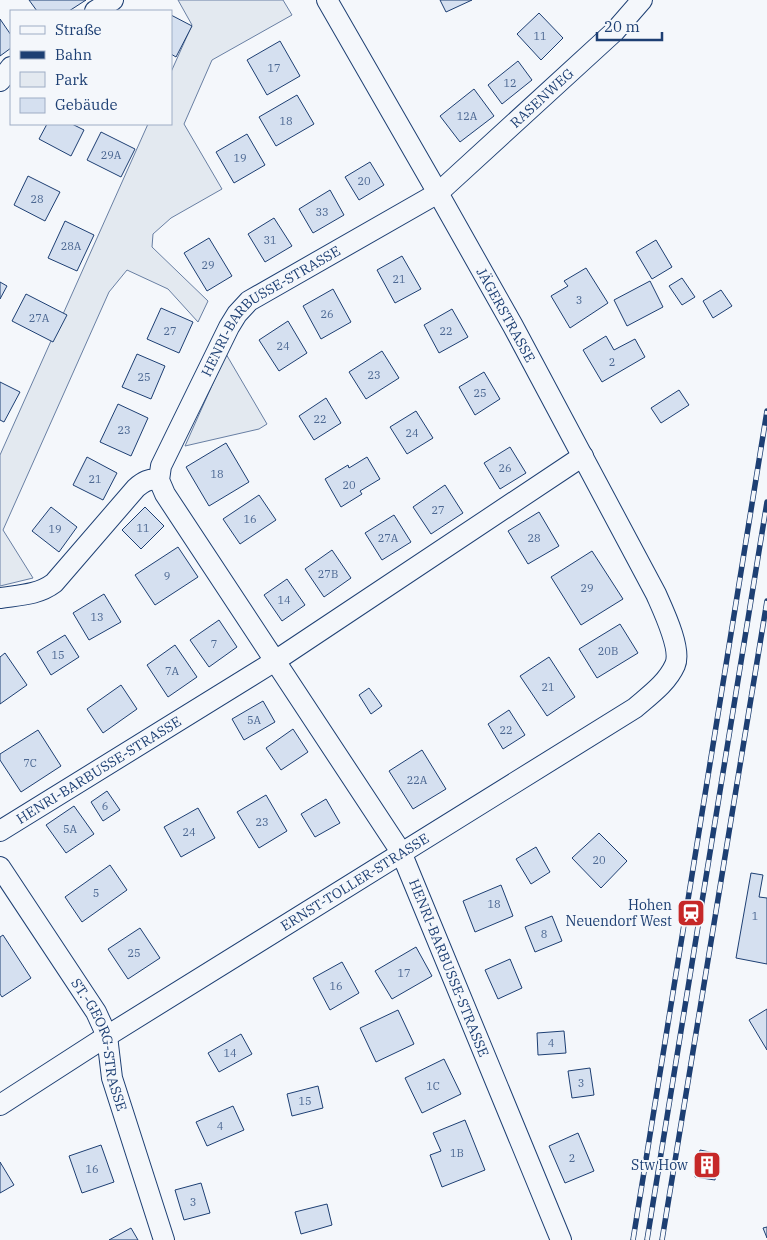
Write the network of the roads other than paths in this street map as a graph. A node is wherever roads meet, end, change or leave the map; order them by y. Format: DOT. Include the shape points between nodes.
graph roads {
  1 [pos="112,0"];
  2 [pos="327,0"];
  3 [pos="642,0"];
  4 [pos="97,10"];
  5 [pos="10,68"];
  6 [pos="0,81"];
  7 [pos="438,193"];
  8 [pos="583,456"];
  9 [pos="159,480"];
  10 [pos="0,598"];
  11 [pos="674,635"];
  12 [pos="275,661"];
  13 [pos="0,831"];
  14 [pos="401,852"];
  15 [pos="0,867"];
  16 [pos="107,1036"];
  17 [pos="0,1105"];
  18 [pos="164,1240"];
  19 [pos="561,1240"];
  1 -- 4 [label="street"];
  2 -- 7 [label="street, JÄGERSTRASSE"];
  3 -- 7 [label="street, RASENWEG" via="615,31"];
  5 -- 6 [label="street"];
  7 -- 8 [label="street, JÄGERSTRASSE"];
  7 -- 9 [label="street, HENRI-BARBUSSE-STRASSE" via="250,301 237,314 161,466"];
  8 -- 11 [label="street, JÄGERSTRASSE" via="656,594"];
  8 -- 12 [label="street, HENRI-BARBUSSE-STRASSE"];
  9 -- 10 [label="street" via="152,479 136,488 46,589"];
  9 -- 12 [label="street, HENRI-BARBUSSE-STRASSE" via="165,494"];
  11 -- 14 [label="street, ERNST-TOLLER-STRASSE" via="676,664 662,684 635,708"];
  12 -- 13 [label="street, HENRI-BARBUSSE-STRASSE"];
  12 -- 14 [label="street, HENRI-BARBUSSE-STRASSE"];
  14 -- 16 [label="street, ERNST-TOLLER-STRASSE"];
  14 -- 19 [label="street, HENRI-BARBUSSE-STRASSE"];
  15 -- 16 [label="street, ST.-GEORG-STRASSE" via="96,1012"];
  16 -- 17 [label="street, ERNST-TOLLER-STRASSE"];
  16 -- 18 [label="street, ST.-GEORG-STRASSE" via="112,1078"];
}
